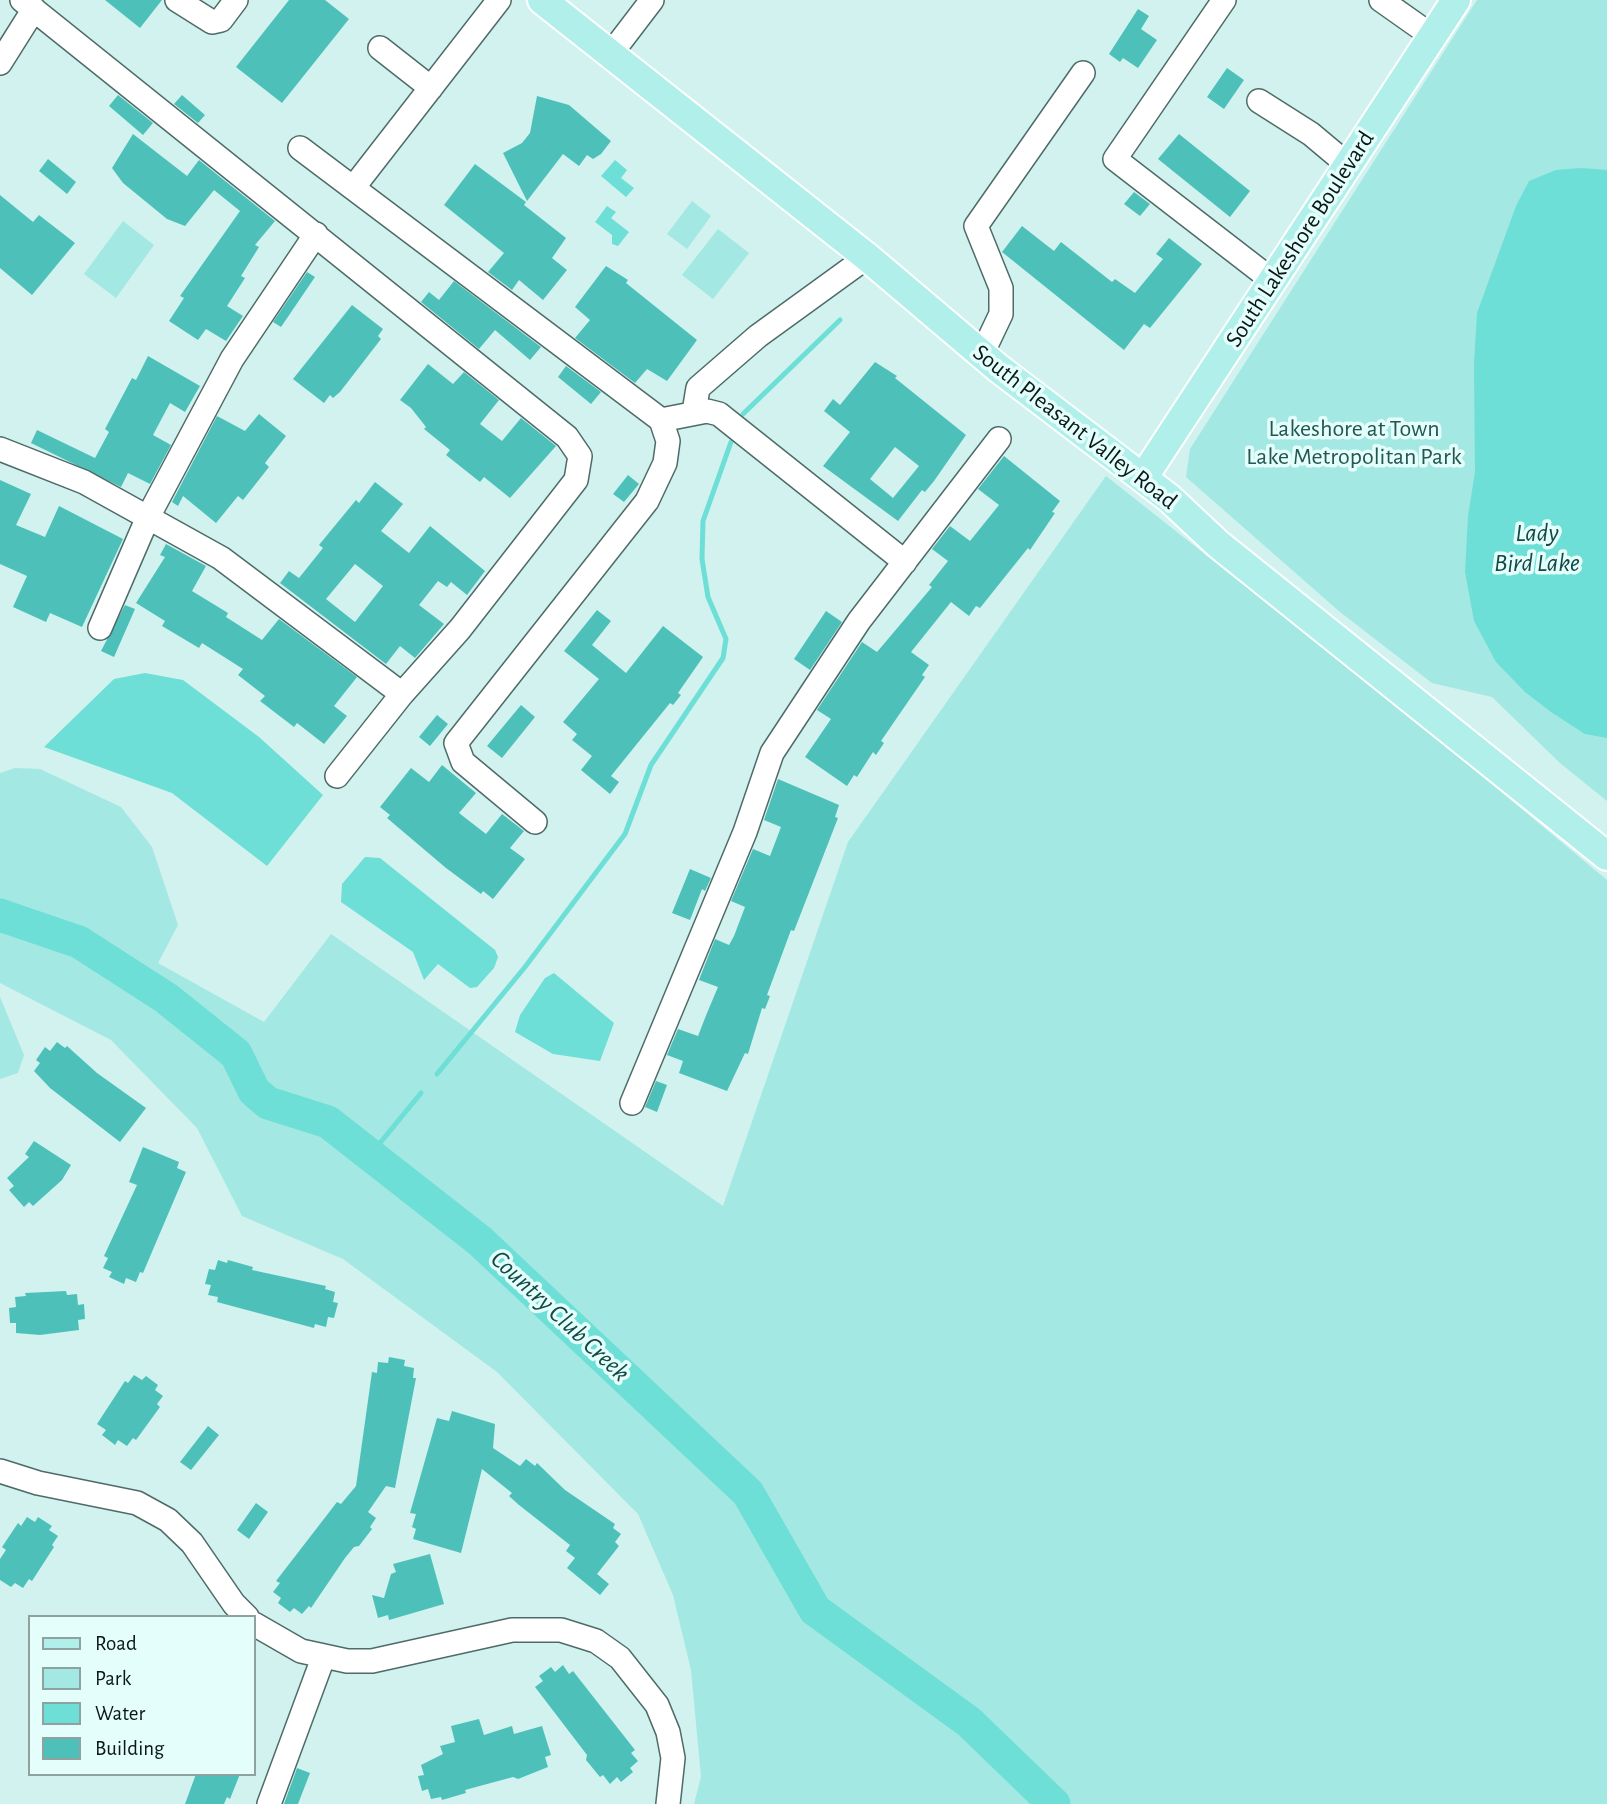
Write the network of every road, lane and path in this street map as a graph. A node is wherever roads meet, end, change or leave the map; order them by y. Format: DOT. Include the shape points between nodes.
graph roads {
  1 [pos="177,0"];
  2 [pos="236,0"];
  3 [pos="499,0"];
  4 [pos="542,0"];
  5 [pos="652,0"];
  6 [pos="1224,0"];
  7 [pos="1381,0"];
  8 [pos="1456,0"];
  9 [pos="28,5"];
  10 [pos="1432,36"];
  11 [pos="380,48"];
  12 [pos="610,55"];
  13 [pos="0,63"];
  14 [pos="1083,73"];
  15 [pos="431,88"];
  16 [pos="1259,100"];
  17 [pos="300,148"];
  18 [pos="1348,165"];
  19 [pos="353,188"];
  20 [pos="316,234"];
  21 [pos="867,257"];
  22 [pos="1272,281"];
  23 [pos="982,354"];
  24 [pos="694,412"];
  25 [pos="661,420"];
  26 [pos="999,439"];
  27 [pos="0,449"];
  28 [pos="1143,478"];
  29 [pos="148,517"];
  30 [pos="905,562"];
  31 [pos="100,628"];
  32 [pos="402,694"];
  33 [pos="337,776"];
  34 [pos="535,822"];
  35 [pos="1607,856"];
  36 [pos="632,1102"];
  37 [pos="0,1471"];
  38 [pos="245,1615"];
  39 [pos="256,1625"];
  40 [pos="323,1658"];
  41 [pos="269,1804"];
  42 [pos="668,1804"];
  1 -- 2 [label="street" via="212,22 221,20"];
  3 -- 15 [label="street"];
  4 -- 12 [label="main road, South Pleasant Valley Road"];
  5 -- 12 [label="street"];
  6 -- 22 [label="street" via="1115,159"];
  7 -- 10 [label="street"];
  8 -- 10 [label="main road, South Lakeshore Boulevard"];
  9 -- 13 [label="street"];
  9 -- 20 [label="street"];
  10 -- 18 [label="main road, South Lakeshore Boulevard"];
  11 -- 15 [label="street"];
  12 -- 21 [label="main road, South Pleasant Valley Road"];
  14 -- 23 [label="street" via="976,226 1001,288 1001,314"];
  15 -- 19 [label="street"];
  16 -- 18 [label="street"];
  17 -- 19 [label="street"];
  18 -- 22 [label="main road, South Lakeshore Boulevard"];
  19 -- 25 [label="street"];
  20 -- 29 [label="street" via="232,359"];
  20 -- 32 [label="street" via="567,437 580,456 576,480 460,629"];
  21 -- 23 [label="main road, South Pleasant Valley Road"];
  21 -- 24 [label="street" via="698,387"];
  22 -- 28 [label="main road, South Lakeshore Boulevard"];
  23 -- 28 [label="main road, South Pleasant Valley Road"];
  24 -- 25 [label="street"];
  24 -- 30 [label="street" via="719,414"];
  25 -- 34 [label="street" via="668,441 665,463 648,501 456,743 463,762"];
  26 -- 30 [label="street"];
  27 -- 29 [label="street" via="84,482"];
  28 -- 35 [label="main road, South Pleasant Valley Road" via="1228,552"];
  29 -- 31 [label="street"];
  29 -- 32 [label="street" via="221,558"];
  30 -- 36 [label="street" via="859,621 772,753 745,832"];
  32 -- 33 [label="street"];
  37 -- 38 [label="street" via="137,1503 167,1520 192,1543"];
  39 -- 40 [label="street"];
  40 -- 41 [label="street"];
  40 -- 42 [label="street" via="372,1661 539,1628 596,1641 620,1658 657,1705 673,1758"];
}
